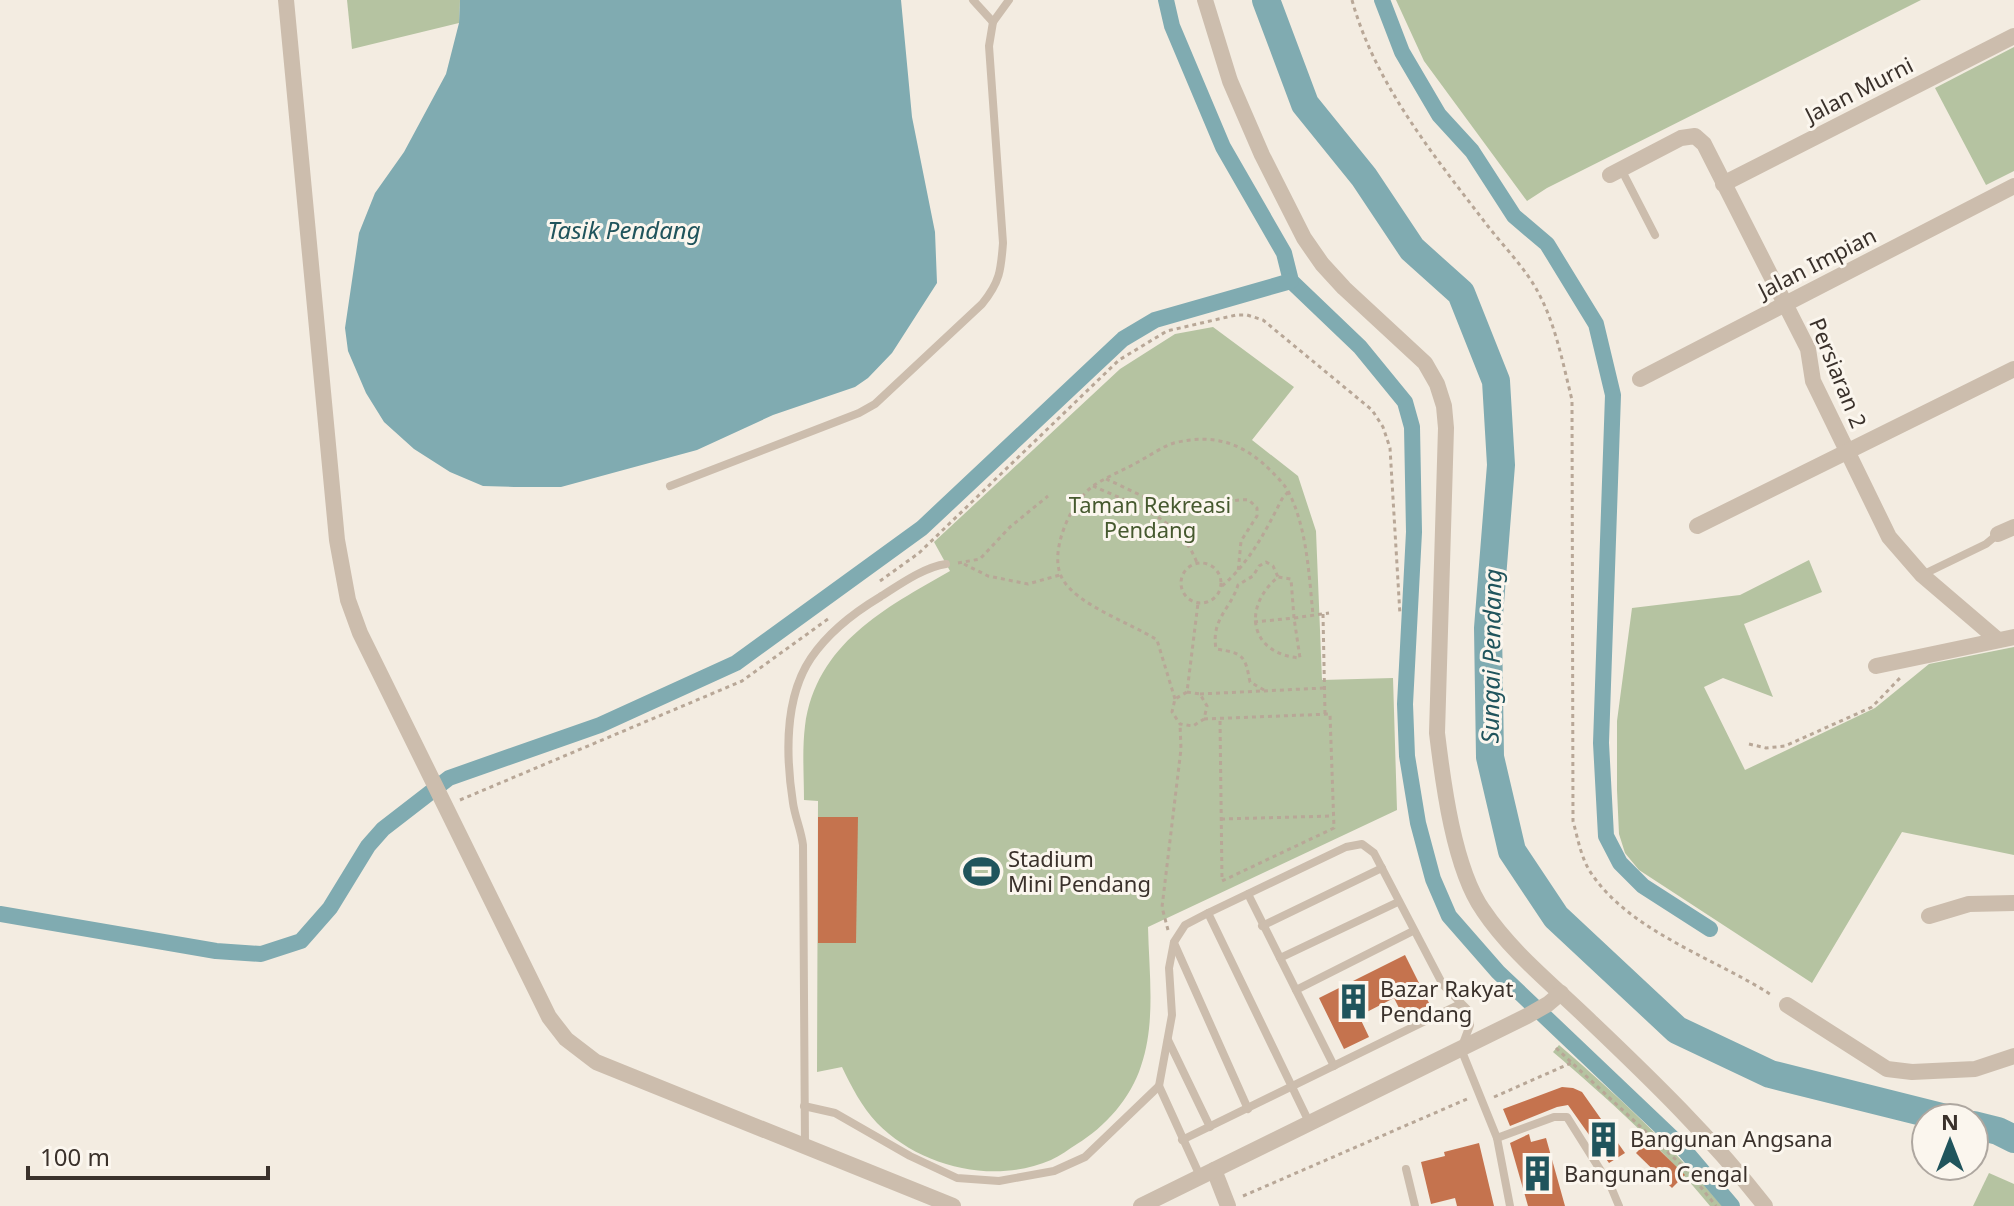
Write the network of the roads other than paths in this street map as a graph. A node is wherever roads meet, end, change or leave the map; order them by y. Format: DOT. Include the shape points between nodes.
graph roads {
  1 [pos="286,0"];
  2 [pos="973,0"];
  3 [pos="1009,0"];
  4 [pos="1205,0"];
  5 [pos="993,22"];
  6 [pos="2014,36"];
  7 [pos="1615,172"];
  8 [pos="1723,184"];
  9 [pos="2014,186"];
  10 [pos="1655,235"];
  11 [pos="1785,304"];
  12 [pos="2014,369"];
  13 [pos="1640,379"];
  14 [pos="1847,452"];
  15 [pos="670,486"];
  16 [pos="1697,526"];
  17 [pos="2014,527"];
  18 [pos="1998,534"];
  19 [pos="946,564"];
  20 [pos="1922,575"];
  21 [pos="2006,638"];
  22 [pos="1876,666"];
  23 [pos="1382,868"];
  24 [pos="1248,894"];
  25 [pos="1398,902"];
  26 [pos="2014,903"];
  27 [pos="1208,913"];
  28 [pos="1929,916"];
  29 [pos="1262,926"];
  30 [pos="1413,931"];
  31 [pos="1174,942"];
  32 [pos="1280,958"];
  33 [pos="1296,990"];
  34 [pos="1555,998"];
  35 [pos="1460,1004"];
  36 [pos="1787,1005"];
  37 [pos="1168,1040"];
  38 [pos="1461,1049"];
  39 [pos="2014,1056"];
  40 [pos="1334,1066"];
  41 [pos="1159,1086"];
  42 [pos="1293,1087"];
  43 [pos="804,1106"];
  44 [pos="1248,1109"];
  45 [pos="1309,1122"];
  46 [pos="1210,1127"];
  47 [pos="1497,1138"];
  48 [pos="1182,1140"];
  49 [pos="805,1146"];
  50 [pos="1406,1169"];
  51 [pos="1207,1174"];
  52 [pos="953,1206"];
  53 [pos="1141,1206"];
  54 [pos="1228,1206"];
  55 [pos="1415,1206"];
  56 [pos="1510,1206"];
  57 [pos="1619,1206"];
  58 [pos="1765,1206"];
  1 -- 49 [label="street" via="342,572 360,633 549,1017 566,1039 596,1062"];
  2 -- 5 [label="lane"];
  3 -- 5 [label="lane"];
  4 -- 34 [label="street" via="1230,81 1304,238 1344,288 1425,363 1437,384 1446,428 1437,733 1443,783 1461,859 1482,910"];
  5 -- 15 [label="lane" via="989,46 1003,243 994,288 867,408"];
  6 -- 8 [label="street, Jalan Murni"];
  7 -- 8 [label="street, Persiaran 2" via="1695,136"];
  7 -- 10 [label="lane"];
  8 -- 11 [label="street, Persiaran 2"];
  9 -- 11 [label="street, Jalan Impian"];
  11 -- 13 [label="street, Jalan Impian"];
  11 -- 14 [label="street, Persiaran 2" via="1810,353 1813,381"];
  12 -- 14 [label="street"];
  14 -- 16 [label="street"];
  14 -- 20 [label="street, Persiaran 2" via="1889,537"];
  17 -- 18 [label="street"];
  18 -- 20 [label="lane"];
  19 -- 43 [label="lane" via="864,606 810,659 794,699 789,740 792,800 803,845"];
  20 -- 21 [label="street, Persiaran 2"];
  21 -- 22 [label="street"];
  23 -- 24 [label="lane" via="1362,844 1346,847"];
  23 -- 25 [label="lane"];
  23 -- 29 [label="lane"];
  24 -- 27 [label="lane"];
  24 -- 29 [label="lane"];
  25 -- 30 [label="lane"];
  25 -- 32 [label="lane"];
  26 -- 28 [label="street" via="1969,904"];
  27 -- 31 [label="lane" via="1185,925"];
  27 -- 42 [label="lane"];
  29 -- 32 [label="lane"];
  30 -- 33 [label="lane"];
  30 -- 35 [label="lane" via="1443,985"];
  31 -- 37 [label="lane"];
  31 -- 44 [label="lane"];
  32 -- 33 [label="lane"];
  33 -- 40 [label="lane"];
  34 -- 38 [label="street"];
  34 -- 58 [label="street" via="1686,1112"];
  35 -- 38 [label="lane" via="1467,1009 1470,1025"];
  35 -- 40 [label="lane"];
  36 -- 39 [label="street" via="1887,1069 1975,1069"];
  37 -- 41 [label="lane"];
  37 -- 46 [label="lane"];
  38 -- 45 [label="street"];
  38 -- 47 [label="lane"];
  40 -- 42 [label="lane"];
  41 -- 43 [label="lane" via="1085,1157 1054,1171 999,1181 957,1178 835,1113"];
  41 -- 48 [label="lane"];
  42 -- 44 [label="lane"];
  42 -- 45 [label="lane"];
  43 -- 49 [label="lane"];
  44 -- 46 [label="lane"];
  45 -- 51 [label="street"];
  46 -- 48 [label="lane"];
  47 -- 56 [label="lane"];
  47 -- 57 [label="lane" via="1567,1117"];
  48 -- 51 [label="lane"];
  49 -- 52 [label="street"];
  50 -- 55 [label="lane"];
  51 -- 53 [label="street"];
  51 -- 54 [label="street"];
}
